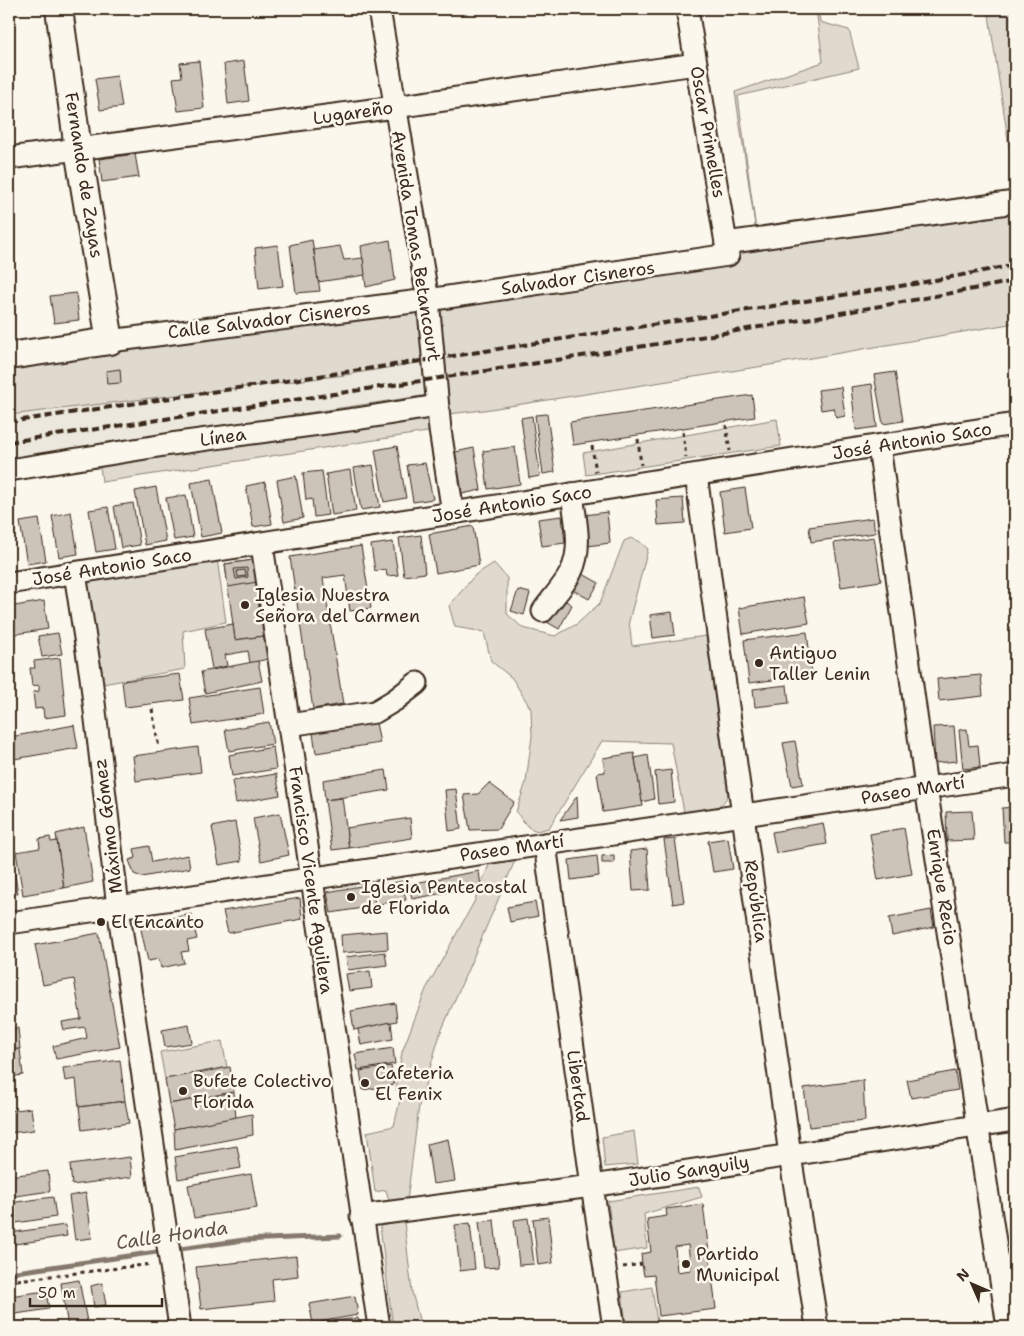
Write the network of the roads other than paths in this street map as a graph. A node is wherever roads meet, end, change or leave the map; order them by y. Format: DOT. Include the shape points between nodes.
graph roads {
  1 [pos="59,9"];
  2 [pos="379,9"];
  3 [pos="687,9"];
  4 [pos="696,64"];
  5 [pos="395,107"];
  6 [pos="78,149"];
  7 [pos="9,158"];
  8 [pos="1015,202"];
  9 [pos="727,249"];
  10 [pos="428,300"];
  11 [pos="110,341"];
  12 [pos="9,356"];
  13 [pos="437,406"];
  14 [pos="1015,424"];
  15 [pos="879,446"];
  16 [pos="9,470"];
  17 [pos="692,475"];
  18 [pos="572,494"];
  19 [pos="453,513"];
  20 [pos="262,544"];
  21 [pos="75,573"];
  22 [pos="9,583"];
  23 [pos="543,611"];
  24 [pos="417,683"];
  25 [pos="289,725"];
  26 [pos="1015,774"];
  27 [pos="926,788"];
  28 [pos="744,816"];
  29 [pos="545,844"];
  30 [pos="311,878"];
  31 [pos="118,907"];
  32 [pos="9,923"];
  33 [pos="1015,1120"];
  34 [pos="978,1125"];
  35 [pos="790,1155"];
  36 [pos="592,1186"];
  37 [pos="361,1216"];
  38 [pos="180,1327"];
  39 [pos="379,1327"];
  40 [pos="614,1327"];
  41 [pos="817,1327"];
  42 [pos="1008,1327"];
  1 -- 6 [label="main road, Fernando de Zayas"];
  2 -- 5 [label="street, Avenida Tomas Betancourt"];
  3 -- 4 [label="street, Oscar Primelles"];
  4 -- 5 [label="street, Lugareño"];
  4 -- 9 [label="street, Oscar Primelles"];
  5 -- 6 [label="street, Lugareño"];
  5 -- 10 [label="street, Avenida Tomas Betancourt"];
  6 -- 7 [label="street, Lugareño"];
  6 -- 11 [label="main road, Fernando de Zayas"];
  8 -- 9 [label="street, Salvador Cisneros"];
  9 -- 10 [label="street, Salvador Cisneros"];
  10 -- 11 [label="street, Calle Salvador Cisneros"];
  10 -- 13 [label="street, Avenida Tomas Betancourt"];
  11 -- 12 [label="main road"];
  13 -- 16 [label="street, Línea"];
  13 -- 19 [label="street, Avenida Tomas Betancourt"];
  14 -- 15 [label="street, José Antonio Saco"];
  15 -- 17 [label="street, José Antonio Saco"];
  15 -- 27 [label="street, Enrique Recio"];
  17 -- 18 [label="street, José Antonio Saco"];
  17 -- 28 [label="street, República"];
  18 -- 19 [label="street, José Antonio Saco"];
  18 -- 23 [label="street" via="577,557 571,573"];
  19 -- 20 [label="street, José Antonio Saco"];
  20 -- 21 [label="street, José Antonio Saco"];
  20 -- 25 [label="street, Francisco Vicente Aguilera"];
  21 -- 22 [label="street, José Antonio Saco"];
  21 -- 31 [label="street, Máximo Gómez" via="91,677"];
  24 -- 25 [label="street" via="375,712"];
  25 -- 30 [label="street, Francisco Vicente Aguilera"];
  26 -- 27 [label="street, Paseo Martí"];
  27 -- 28 [label="street, Paseo Martí"];
  27 -- 34 [label="street, Enrique Recio"];
  28 -- 29 [label="street, Paseo Martí"];
  28 -- 35 [label="street, República"];
  29 -- 30 [label="street, Paseo Martí"];
  29 -- 36 [label="street, Libertad"];
  30 -- 31 [label="street, Paseo Martí"];
  30 -- 37 [label="street, Francisco Vicente Aguilera"];
  31 -- 32 [label="street, Paseo Martí"];
  31 -- 38 [label="street, Máximo Gómez"];
  33 -- 34 [label="street, Julio Sanguily"];
  34 -- 35 [label="street, Julio Sanguily"];
  34 -- 42 [label="street, Enrique Recio"];
  35 -- 36 [label="street, Julio Sanguily"];
  35 -- 41 [label="street, República"];
  36 -- 37 [label="street, Julio Sanguily"];
  36 -- 40 [label="street, Libertad"];
  37 -- 39 [label="street, Francisco Vicente Aguilera"];
}
